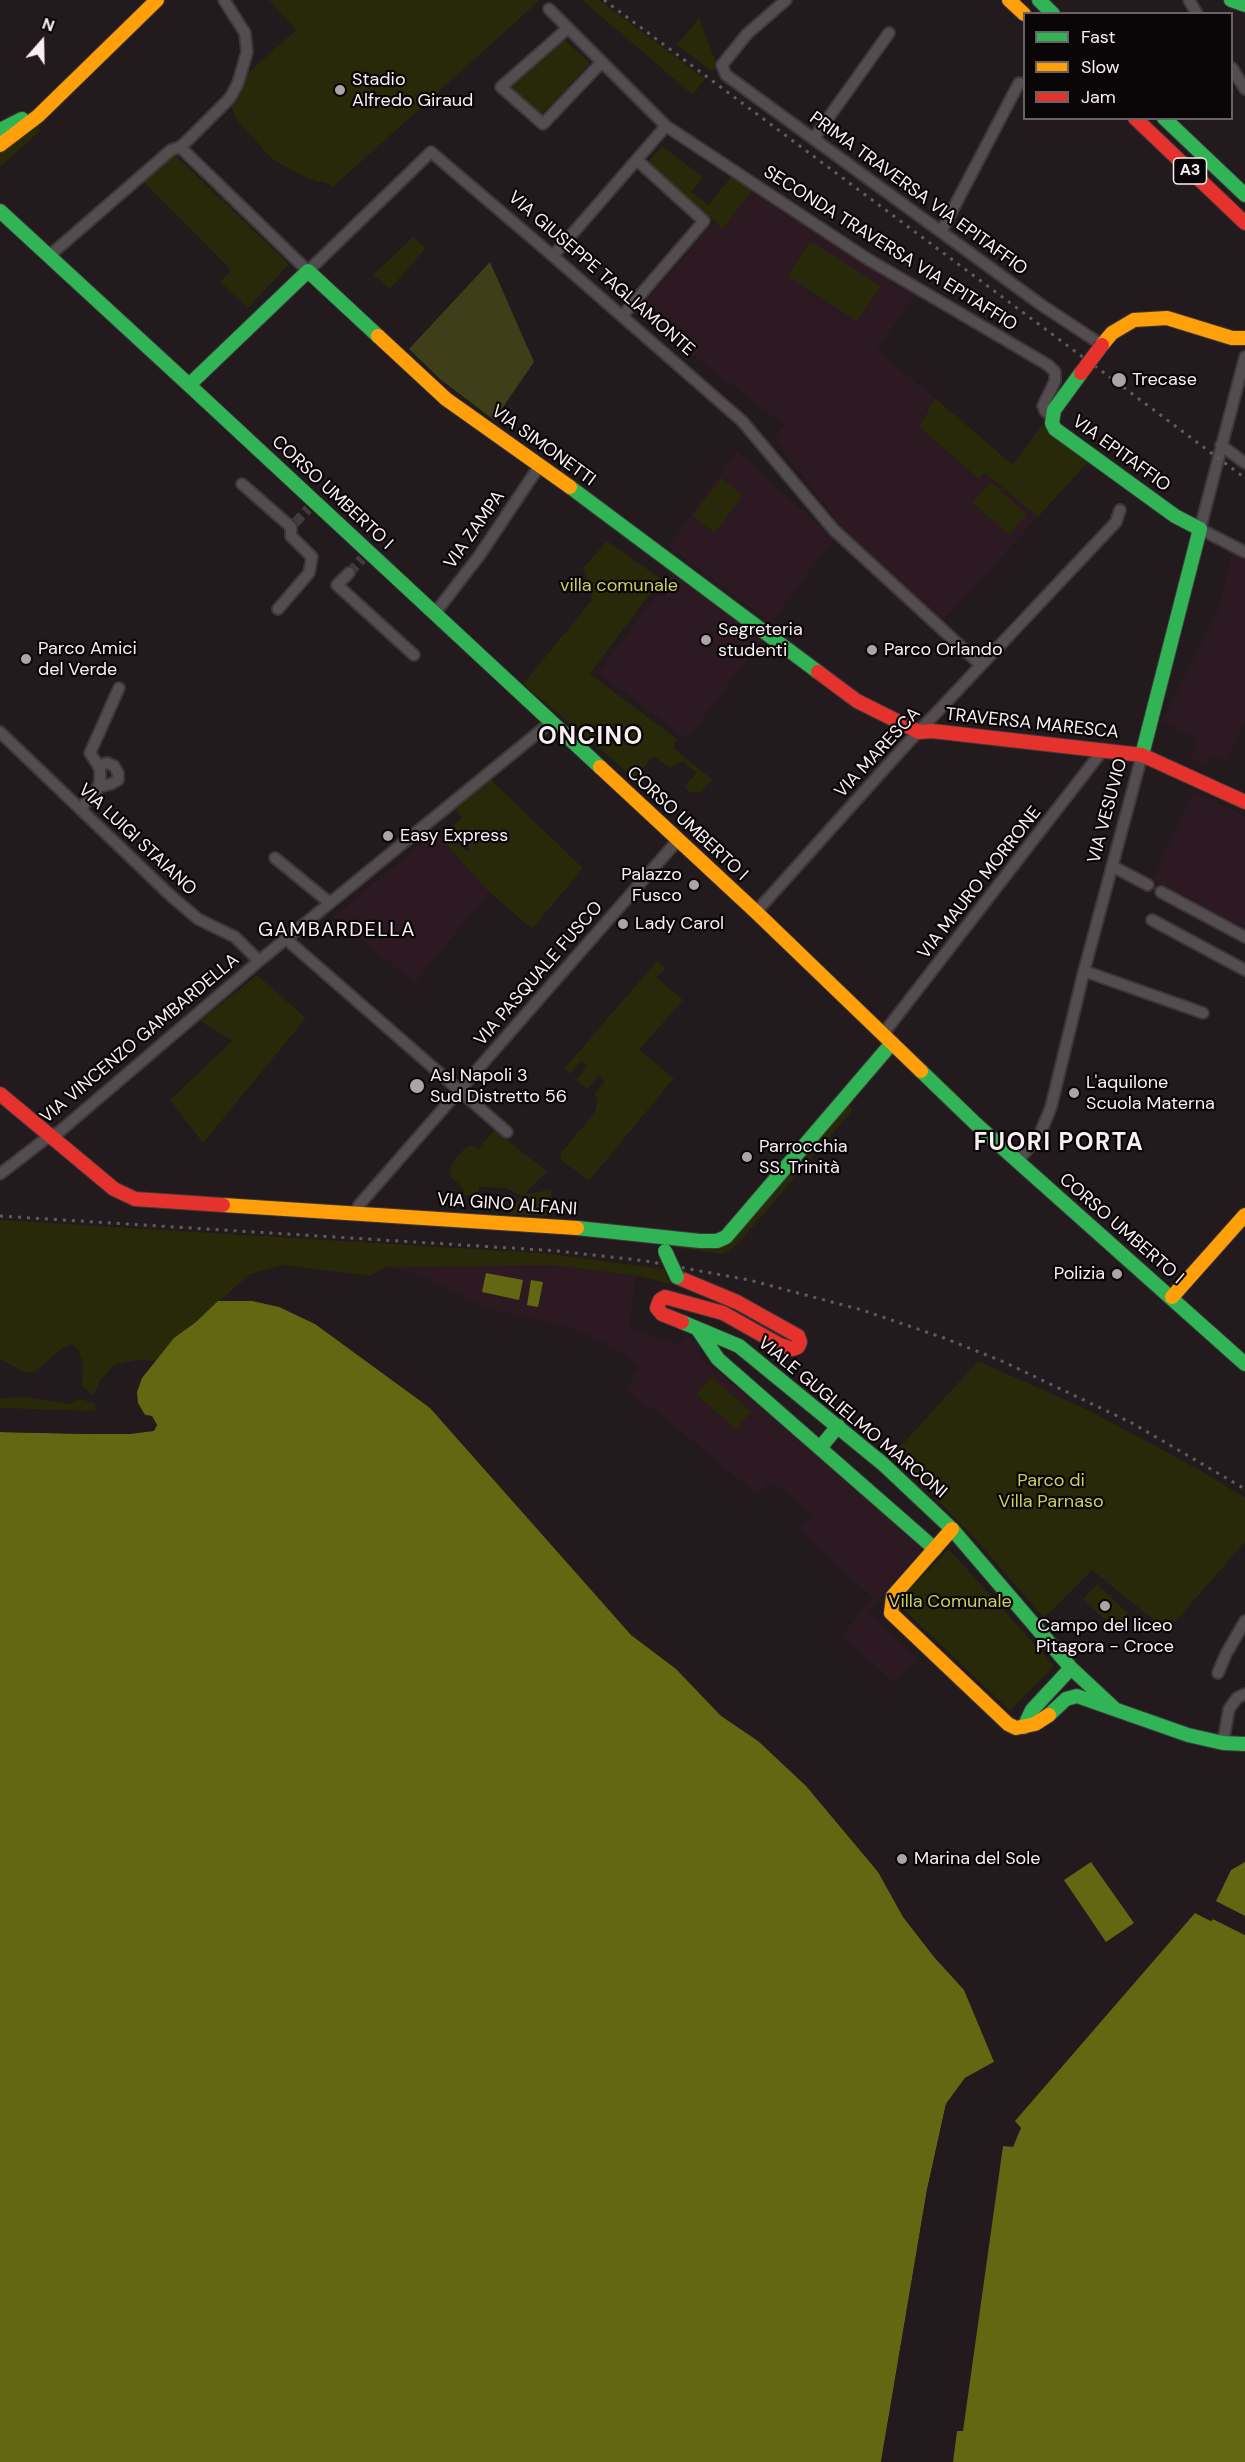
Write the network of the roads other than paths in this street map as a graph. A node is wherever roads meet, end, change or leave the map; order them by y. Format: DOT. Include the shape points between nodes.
graph roads {
  1 [pos="157,0"];
  2 [pos="224,0"];
  3 [pos="786,0"];
  4 [pos="1009,0"];
  5 [pos="1039,0"];
  6 [pos="1231,0"];
  7 [pos="1245,5"];
  8 [pos="549,9"];
  9 [pos="1051,12"];
  10 [pos="1023,13"];
  11 [pos="567,29"];
  12 [pos="889,33"];
  13 [pos="601,63"];
  14 [pos="1233,70"];
  15 [pos="1019,82"];
  16 [pos="1245,89"];
  17 [pos="59,104"];
  18 [pos="1137,120"];
  19 [pos="1166,120"];
  20 [pos="666,126"];
  21 [pos="0,130"];
  22 [pos="814,138"];
  23 [pos="0,145"];
  24 [pos="180,147"];
  25 [pos="637,160"];
  26 [pos="1245,195"];
  27 [pos="0,211"];
  28 [pos="1245,223"];
  29 [pos="942,230"];
  30 [pos="49,256"];
  31 [pos="553,256"];
  32 [pos="308,271"];
  33 [pos="622,316"];
  34 [pos="1245,338"];
  35 [pos="1102,345"];
  36 [pos="1245,357"];
  37 [pos="189,385"];
  38 [pos="1052,416"];
  39 [pos="1221,445"];
  40 [pos="1245,463"];
  41 [pos="540,465"];
  42 [pos="242,484"];
  43 [pos="1120,510"];
  44 [pos="1200,529"];
  45 [pos="1245,552"];
  46 [pos="349,573"];
  47 [pos="278,609"];
  48 [pos="435,613"];
  49 [pos="414,655"];
  50 [pos="981,665"];
  51 [pos="119,688"];
  52 [pos="551,722"];
  53 [pos="0,732"];
  54 [pos="919,732"];
  55 [pos="1100,750"];
  56 [pos="1142,755"];
  57 [pos="98,766"];
  58 [pos="98,787"];
  59 [pos="1245,802"];
  60 [pos="80,809"];
  61 [pos="678,840"];
  62 [pos="275,858"];
  63 [pos="1112,866"];
  64 [pos="1148,885"];
  65 [pos="1161,892"];
  66 [pos="330,903"];
  67 [pos="756,912"];
  68 [pos="1152,920"];
  69 [pos="1245,937"];
  70 [pos="286,939"];
  71 [pos="259,961"];
  72 [pos="1245,970"];
  73 [pos="1084,971"];
  74 [pos="1203,1013"];
  75 [pos="887,1039"];
  76 [pos="459,1090"];
  77 [pos="0,1094"];
  78 [pos="507,1132"];
  79 [pos="52,1136"];
  80 [pos="1017,1162"];
  81 [pos="0,1174"];
  82 [pos="357,1214"];
  83 [pos="1245,1215"];
  84 [pos="663,1235"];
  85 [pos="1172,1297"];
  86 [pos="697,1328"];
  87 [pos="1245,1364"];
  88 [pos="833,1422"];
  89 [pos="809,1439"];
  90 [pos="820,1448"];
  91 [pos="951,1530"];
  92 [pos="935,1548"];
  93 [pos="1245,1621"];
  94 [pos="1071,1668"];
  95 [pos="1218,1673"];
  96 [pos="1245,1694"];
  97 [pos="1115,1709"];
  98 [pos="1024,1727"];
  99 [pos="1223,1743"];
  100 [pos="1245,1744"];
  1 -- 17 [label="main road"];
  2 -- 24 [label="street" via="245,33 247,52 238,83 230,98"];
  3 -- 22 [label="street, PRIMA TRAVERSA VIA EPITAFFIO" via="747,34 722,65 735,84"];
  4 -- 10 [label="main road"];
  5 -- 9 [label="main road"];
  6 -- 7 [label="main road"];
  8 -- 11 [label="street"];
  11 -- 13 [label="street"];
  11 -- 13 [label="street" via="501,87 543,124"];
  12 -- 22 [label="street"];
  13 -- 20 [label="street"];
  14 -- 16 [label="street"];
  15 -- 29 [label="street"];
  17 -- 21 [label="main road"];
  17 -- 23 [label="main road"];
  18 -- 28 [label="main road, A3"];
  19 -- 26 [label="main road, A3"];
  20 -- 25 [label="street"];
  20 -- 38 [label="street, SECONDA TRAVERSA VIA EPITAFFIO" via="866,258 1048,366 1055,372 1055,381 1043,406"];
  22 -- 29 [label="street, PRIMA TRAVERSA VIA EPITAFFIO"];
  24 -- 30 [label="street" via="171,150"];
  24 -- 32 [label="street, VIA SIMONETTI"];
  25 -- 31 [label="street"];
  25 -- 33 [label="street" via="704,221"];
  27 -- 30 [label="main road, CORSO UMBERTO I"];
  29 -- 35 [label="street, PRIMA TRAVERSA VIA EPITAFFIO"];
  30 -- 37 [label="main road, CORSO UMBERTO I"];
  31 -- 32 [label="street, VIA GIUSEPPE TAGLIAMONTE" via="430,152"];
  31 -- 33 [label="street, VIA GIUSEPPE TAGLIAMONTE"];
  32 -- 37 [label="main road, VIA GIUSEPPE TAGLIAMONTE"];
  32 -- 41 [label="main road, VIA SIMONETTI" via="446,399"];
  33 -- 50 [label="street, VIA GIUSEPPE TAGLIAMONTE" via="742,422 834,530"];
  34 -- 35 [label="main road, VIA EPITAFFIO" via="1232,338 1167,318 1134,320"];
  35 -- 38 [label="main road, VIA EPITAFFIO, bridge"];
  36 -- 39 [label="street, VIA VESUVIO"];
  37 -- 48 [label="main road, CORSO UMBERTO I" via="311,505"];
  38 -- 44 [label="main road, VIA EPITAFFIO" via="1060,433 1175,516"];
  39 -- 40 [label="street"];
  39 -- 44 [label="street, VIA VESUVIO"];
  41 -- 48 [label="street, VIA ZAMPA"];
  41 -- 54 [label="main road, VIA SIMONETTI" via="857,700"];
  42 -- 47 [label="street" via="293,525 291,536 312,557 309,573"];
  43 -- 50 [label="street, VIA MARESCA" via="1116,522"];
  44 -- 45 [label="street"];
  44 -- 56 [label="main road, VIA VESUVIO"];
  46 -- 49 [label="street" via="337,585"];
  48 -- 52 [label="main road, CORSO UMBERTO I"];
  50 -- 54 [label="street, VIA MARESCA"];
  51 -- 57 [label="street" via="90,753"];
  52 -- 61 [label="main road, CORSO UMBERTO I"];
  52 -- 66 [label="street, VIA VINCENZO GAMBARDELLA"];
  53 -- 60 [label="street, VIA LUIGI STAIANO"];
  54 -- 55 [label="main road, TRAVERSA MARESCA"];
  54 -- 67 [label="street, VIA MARESCA"];
  55 -- 56 [label="main road, TRAVERSA MARESCA"];
  55 -- 75 [label="street, VIA MAURO MORRONE"];
  56 -- 59 [label="main road, TRAVERSA MARESCA"];
  56 -- 63 [label="street, VIA VESUVIO"];
  57 -- 58 [label="street"];
  57 -- 58 [label="street" via="107,763 118,773 117,780"];
  58 -- 60 [label="street"];
  60 -- 71 [label="street, VIA LUIGI STAIANO" via="198,919 226,931"];
  61 -- 67 [label="main road, CORSO UMBERTO I"];
  61 -- 76 [label="street, VIA PASQUALE FUSCO"];
  62 -- 66 [label="street"];
  63 -- 64 [label="street"];
  63 -- 73 [label="street, VIA VESUVIO"];
  65 -- 69 [label="street"];
  66 -- 70 [label="street, VIA VINCENZO GAMBARDELLA"];
  67 -- 75 [label="main road, CORSO UMBERTO I"];
  68 -- 72 [label="street"];
  70 -- 71 [label="street, VIA VINCENZO GAMBARDELLA"];
  70 -- 76 [label="street"];
  71 -- 79 [label="street, VIA VINCENZO GAMBARDELLA"];
  73 -- 74 [label="street"];
  73 -- 80 [label="street, VIA VESUVIO" via="1046,1122"];
  75 -- 80 [label="main road, CORSO UMBERTO I"];
  75 -- 84 [label="main road, VIA GINO ALFANI" via="726,1237 700,1241"];
  76 -- 78 [label="street"];
  76 -- 82 [label="street, VIA PASQUALE FUSCO" via="359,1205"];
  77 -- 79 [label="main road, VIA GINO ALFANI"];
  79 -- 81 [label="street, VIA VINCENZO GAMBARDELLA"];
  79 -- 82 [label="main road, VIA GINO ALFANI" via="114,1189 135,1199"];
  80 -- 85 [label="main road, CORSO UMBERTO I"];
  82 -- 84 [label="main road, VIA GINO ALFANI"];
  83 -- 85 [label="main road"];
  84 -- 86 [label="main road, VIALE GUGLIELMO MARCONI, bridge" via="665,1251 677,1277 749,1308 798,1336 800,1342 792,1349 723,1313 665,1297 660,1300 657,1308 662,1314"];
  85 -- 87 [label="main road, CORSO UMBERTO I"];
  86 -- 88 [label="main road, VIALE GUGLIELMO MARCONI" via="739,1346"];
  86 -- 89 [label="main road" via="718,1359"];
  88 -- 89 [label="main road"];
  88 -- 90 [label="main road"];
  88 -- 91 [label="main road, VIALE GUGLIELMO MARCONI"];
  89 -- 90 [label="main road"];
  90 -- 92 [label="main road"];
  91 -- 92 [label="main road"];
  91 -- 94 [label="main road, VIALE GUGLIELMO MARCONI"];
  92 -- 98 [label="main road" via="893,1596 891,1613 1008,1724"];
  93 -- 95 [label="street"];
  94 -- 97 [label="main road, VIALE GUGLIELMO MARCONI"];
  94 -- 98 [label="main road" via="1032,1710"];
  96 -- 99 [label="street" via="1229,1709"];
  97 -- 98 [label="main road" via="1071,1696 1045,1719"];
  97 -- 99 [label="main road, VIALE GUGLIELMO MARCONI"];
  99 -- 100 [label="main road, VIALE GUGLIELMO MARCONI"];
}
